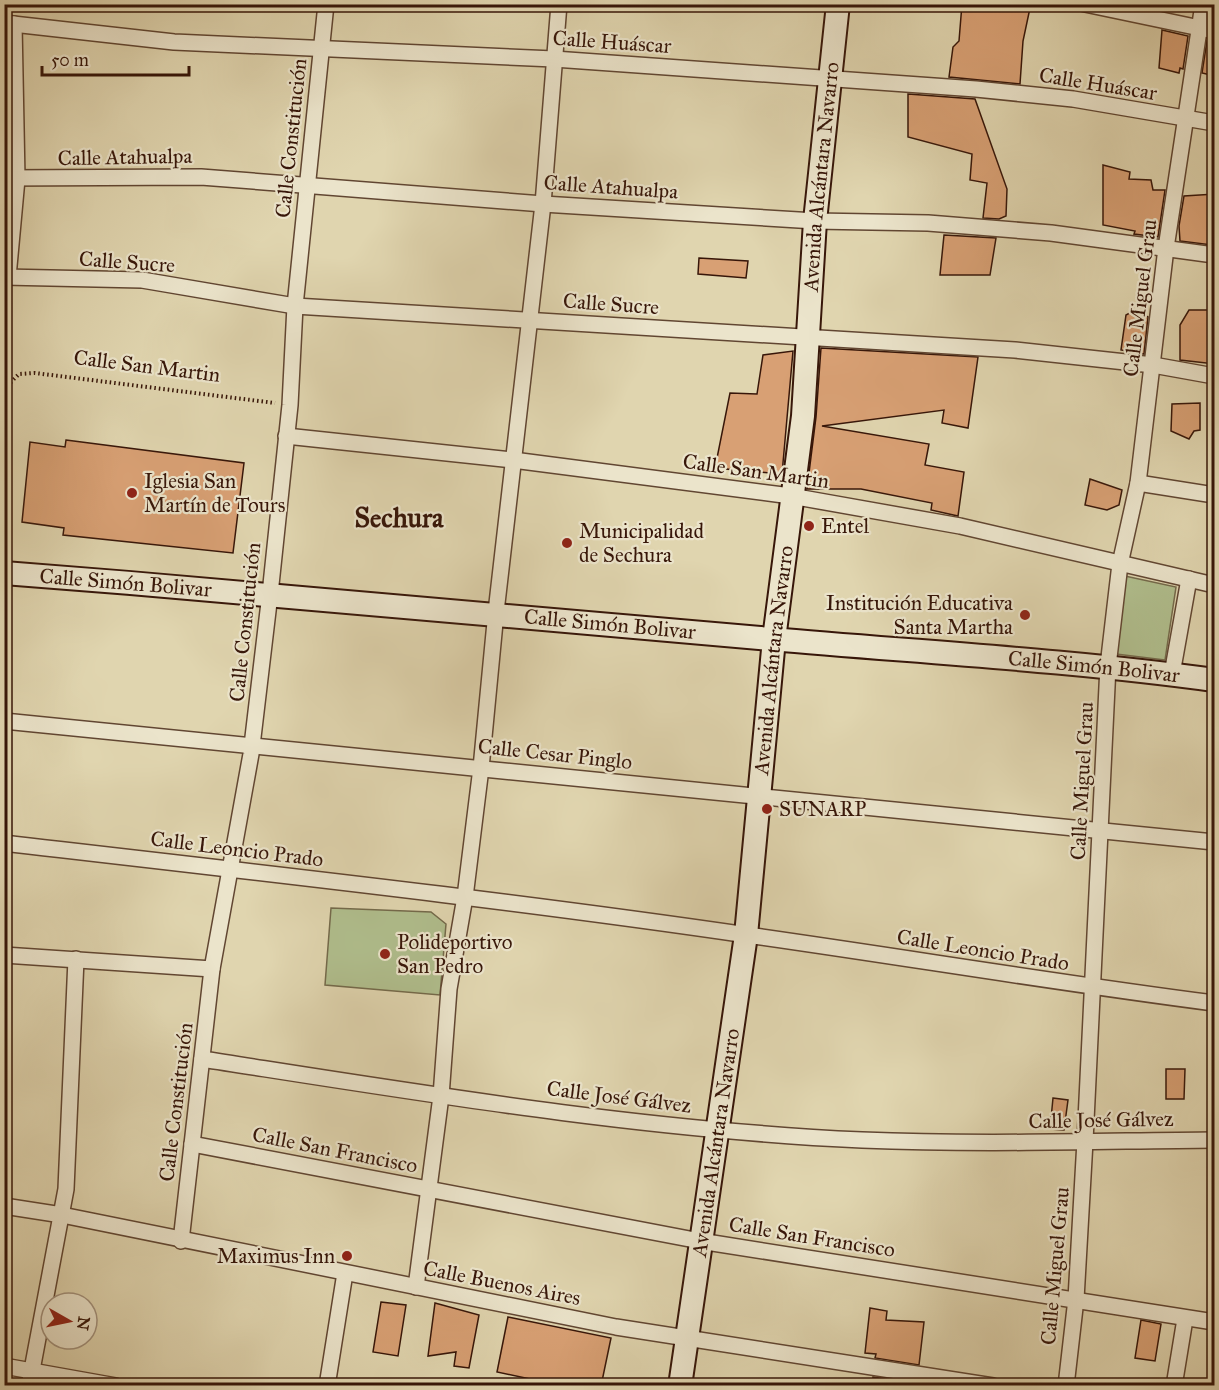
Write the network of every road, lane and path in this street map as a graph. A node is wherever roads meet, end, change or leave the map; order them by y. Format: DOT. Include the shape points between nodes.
graph roads {
  1 [pos="326,4"];
  2 [pos="558,4"];
  3 [pos="838,4"];
  4 [pos="1085,4"];
  5 [pos="1203,4"];
  6 [pos="9,24"];
  7 [pos="1207,29"];
  8 [pos="321,51"];
  9 [pos="554,59"];
  10 [pos="829,78"];
  11 [pos="1185,119"];
  12 [pos="1215,123"];
  13 [pos="11,178"];
  14 [pos="307,186"];
  15 [pos="543,204"];
  16 [pos="815,221"];
  17 [pos="1166,248"];
  18 [pos="1215,255"];
  19 [pos="6,277"];
  20 [pos="295,306"];
  21 [pos="530,320"];
  22 [pos="808,339"];
  23 [pos="1153,364"];
  24 [pos="1215,376"];
  25 [pos="4,389"];
  26 [pos="290,405"];
  27 [pos="286,436"];
  28 [pos="513,460"];
  29 [pos="1138,483"];
  30 [pos="1215,495"];
  31 [pos="792,496"];
  32 [pos="1120,564"];
  33 [pos="4,573"];
  34 [pos="1189,579"];
  35 [pos="1215,585"];
  36 [pos="270,594"];
  37 [pos="496,612"];
  38 [pos="774,639"];
  39 [pos="1108,666"];
  40 [pos="1172,674"];
  41 [pos="1215,680"];
  42 [pos="4,721"];
  43 [pos="252,745"];
  44 [pos="481,768"];
  45 [pos="759,796"];
  46 [pos="1101,831"];
  47 [pos="1215,842"];
  48 [pos="4,843"];
  49 [pos="228,870"];
  50 [pos="465,897"];
  51 [pos="746,935"];
  52 [pos="4,956"];
  53 [pos="76,959"];
  54 [pos="212,969"];
  55 [pos="1092,988"];
  56 [pos="1215,1003"];
  57 [pos="202,1059"];
  58 [pos="441,1096"];
  59 [pos="717,1130"];
  60 [pos="1215,1140"];
  61 [pos="1085,1141"];
  62 [pos="192,1144"];
  63 [pos="427,1190"];
  64 [pos="4,1206"];
  65 [pos="62,1215"];
  66 [pos="181,1240"];
  67 [pos="700,1242"];
  68 [pos="345,1274"];
  69 [pos="416,1287"];
  70 [pos="1076,1299"];
  71 [pos="1185,1319"];
  72 [pos="1215,1322"];
  73 [pos="687,1338"];
  74 [pos="4,1366"];
  75 [pos="30,1378"];
  76 [pos="116,1386"];
  77 [pos="327,1386"];
  78 [pos="680,1386"];
  79 [pos="993,1386"];
  80 [pos="1066,1386"];
  81 [pos="1174,1386"];
  1 -- 8 [label="street, Calle Constitución"];
  2 -- 9 [label="street"];
  3 -- 10 [label="street, Avenida Alcántara Navarro"];
  4 -- 7 [label="street"];
  5 -- 7 [label="street, Calle Miguel Grau"];
  6 -- 8 [label="street, Calle Huáscar" via="174,42"];
  6 -- 13 [label="street"];
  7 -- 11 [label="street, Calle Miguel Grau"];
  8 -- 9 [label="street, Calle Huáscar"];
  8 -- 14 [label="street, Calle Constitución"];
  9 -- 10 [label="street, Calle Huáscar"];
  9 -- 15 [label="street"];
  10 -- 11 [label="street, Calle Huáscar" via="1073,99"];
  10 -- 16 [label="street, Avenida Alcántara Navarro"];
  11 -- 12 [label="street, Calle Huáscar"];
  11 -- 17 [label="street, Calle Miguel Grau"];
  13 -- 14 [label="street, Calle Atahualpa" via="201,177"];
  13 -- 19 [label="street"];
  14 -- 15 [label="street, Calle Atahualpa"];
  14 -- 20 [label="street, Calle Constitución"];
  15 -- 16 [label="street, Calle Atahualpa"];
  15 -- 21 [label="street"];
  16 -- 17 [label="street, Calle Atahualpa" via="928,223 1051,232"];
  16 -- 22 [label="street, Avenida Alcántara Navarro"];
  17 -- 18 [label="street, Calle Atahualpa"];
  17 -- 23 [label="street, Calle Miguel Grau"];
  19 -- 20 [label="street, Calle Sucre" via="141,280"];
  20 -- 21 [label="street, Calle Sucre"];
  20 -- 26 [label="street, Calle Constitución"];
  21 -- 22 [label="street, Calle Sucre"];
  21 -- 28 [label="street"];
  22 -- 23 [label="street, Calle Sucre" via="1015,350"];
  22 -- 31 [label="street, Avenida Alcántara Navarro"];
  23 -- 24 [label="street, Calle Sucre"];
  23 -- 29 [label="street, Calle Miguel Grau"];
  25 -- 26 [label="path, Calle San Martin" via="19,374 35,374"];
  26 -- 27 [label="street, Calle Constitución"];
  27 -- 28 [label="street, Calle San Martin"];
  27 -- 36 [label="street, Calle Constitución"];
  28 -- 31 [label="street, Calle San Martin"];
  28 -- 37 [label="street"];
  29 -- 30 [label="street"];
  29 -- 32 [label="street, Calle Miguel Grau"];
  31 -- 32 [label="street, Calle San Martin" via="960,526"];
  31 -- 38 [label="street, Avenida Alcántara Navarro"];
  32 -- 34 [label="street, Calle San Martin"];
  32 -- 39 [label="street, Calle Miguel Grau"];
  33 -- 36 [label="street, Calle Simón Bolivar"];
  34 -- 35 [label="street, Calle San Martin"];
  34 -- 40 [label="street"];
  36 -- 37 [label="street, Calle Simón Bolivar"];
  36 -- 43 [label="street, Calle Constitución"];
  37 -- 38 [label="street, Calle Simón Bolivar"];
  37 -- 44 [label="street"];
  38 -- 39 [label="street, Calle Simón Bolivar"];
  38 -- 45 [label="street, Avenida Alcántara Navarro"];
  39 -- 40 [label="street, Calle Simón Bolivar"];
  39 -- 46 [label="street, Calle Miguel Grau"];
  40 -- 41 [label="street, Calle Simón Bolivar"];
  42 -- 43 [label="street, Calle Cesar Pinglo"];
  43 -- 44 [label="street, Calle Cesar Pinglo"];
  43 -- 49 [label="street, Calle Constitución"];
  44 -- 45 [label="street, Calle Cesar Pinglo"];
  44 -- 50 [label="street"];
  45 -- 46 [label="street, Calle Cesar Pinglo"];
  45 -- 51 [label="street, Avenida Alcántara Navarro"];
  46 -- 47 [label="street, Calle Cesar Pinglo"];
  46 -- 55 [label="street, Calle Miguel Grau"];
  48 -- 49 [label="street, Calle Leoncio Prado"];
  49 -- 50 [label="street, Calle Leoncio Prado"];
  49 -- 54 [label="street, Calle Constitución"];
  50 -- 51 [label="street, Calle Leoncio Prado"];
  50 -- 58 [label="street" via="449,989"];
  51 -- 55 [label="street, Calle Leoncio Prado"];
  51 -- 59 [label="street, Avenida Alcántara Navarro"];
  52 -- 53 [label="street"];
  53 -- 54 [label="street"];
  53 -- 65 [label="street"];
  54 -- 57 [label="street, Calle Constitución"];
  55 -- 56 [label="street, Calle Leoncio Prado"];
  55 -- 61 [label="street, Calle Miguel Grau"];
  57 -- 58 [label="street, Calle José Gálvez"];
  57 -- 62 [label="street, Calle Constitución"];
  58 -- 59 [label="street, Calle José Gálvez"];
  58 -- 63 [label="street"];
  59 -- 61 [label="street, Calle José Gálvez" via="862,1140"];
  59 -- 67 [label="street, Avenida Alcántara Navarro"];
  60 -- 61 [label="street, Calle José Gálvez"];
  61 -- 70 [label="street, Calle Miguel Grau"];
  62 -- 63 [label="street, Calle San Francisco"];
  62 -- 66 [label="street, Calle Constitución"];
  63 -- 67 [label="street, Calle San Francisco"];
  63 -- 69 [label="street"];
  64 -- 65 [label="street, Calle Buenos Aires"];
  65 -- 66 [label="street, Calle Buenos Aires"];
  65 -- 75 [label="street"];
  66 -- 68 [label="street, Calle Buenos Aires"];
  67 -- 70 [label="street, Calle San Francisco"];
  67 -- 73 [label="street, Avenida Alcántara Navarro"];
  68 -- 69 [label="street, Calle Buenos Aires"];
  68 -- 77 [label="street"];
  69 -- 73 [label="street, Calle Buenos Aires"];
  70 -- 71 [label="street, Calle San Francisco"];
  70 -- 80 [label="street, Calle Miguel Grau"];
  71 -- 72 [label="street, Calle San Francisco"];
  71 -- 81 [label="street"];
  73 -- 78 [label="street, Avenida Alcántara Navarro"];
  73 -- 79 [label="street, Calle Buenos Aires"];
  74 -- 75 [label="street"];
  75 -- 76 [label="street"];
}
